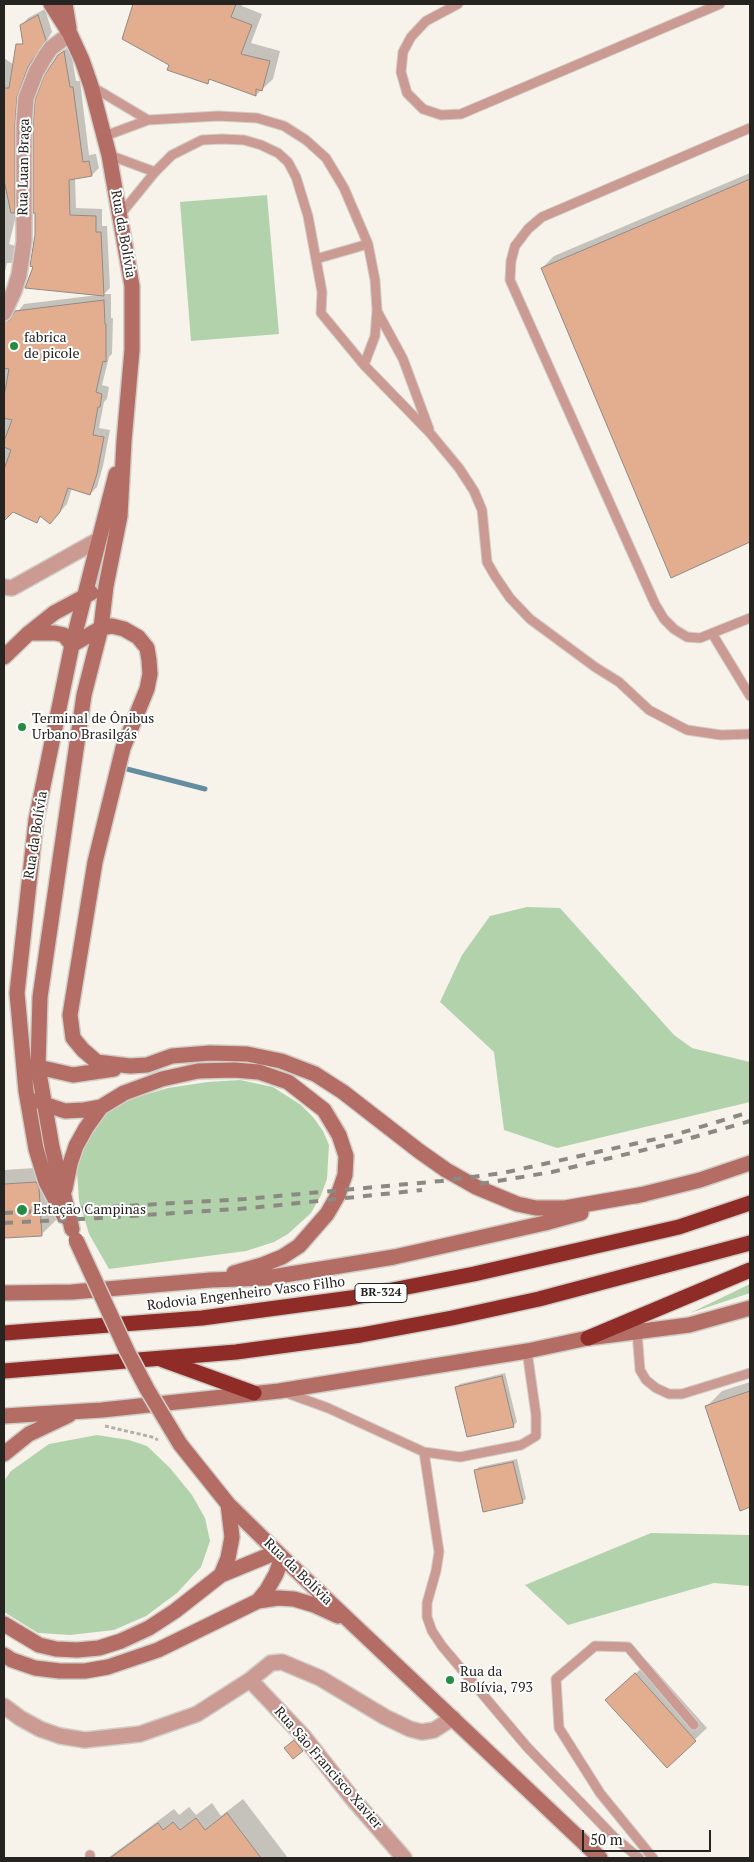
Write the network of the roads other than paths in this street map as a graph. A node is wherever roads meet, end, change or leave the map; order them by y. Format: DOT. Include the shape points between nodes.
graph roads {
  1 [pos="51,4"];
  2 [pos="65,4"];
  3 [pos="458,4"];
  4 [pos="720,4"];
  5 [pos="70,34"];
  6 [pos="91,86"];
  7 [pos="148,120"];
  8 [pos="750,128"];
  9 [pos="105,136"];
  10 [pos="109,155"];
  11 [pos="155,172"];
  12 [pos="120,215"];
  13 [pos="368,244"];
  14 [pos="316,258"];
  15 [pos="377,310"];
  16 [pos="4,313"];
  17 [pos="364,365"];
  18 [pos="430,433"];
  19 [pos="124,441"];
  20 [pos="98,540"];
  21 [pos="106,586"];
  22 [pos="4,587"];
  23 [pos="85,596"];
  24 [pos="750,618"];
  25 [pos="100,628"];
  26 [pos="29,633"];
  27 [pos="713,635"];
  28 [pos="72,645"];
  29 [pos="4,657"];
  30 [pos="750,696"];
  31 [pos="750,734"];
  32 [pos="130,1066"];
  33 [pos="38,1067"];
  34 [pos="26,1091"];
  35 [pos="44,1104"];
  36 [pos="102,1107"];
  37 [pos="750,1164"];
  38 [pos="64,1194"];
  39 [pos="645,1194"];
  40 [pos="750,1203"];
  41 [pos="74,1235"];
  42 [pos="750,1243"];
  43 [pos="750,1270"];
  44 [pos="211,1280"];
  45 [pos="7,1292"];
  46 [pos="750,1308"];
  47 [pos="638,1332"];
  48 [pos="4,1333"];
  49 [pos="588,1338"];
  50 [pos="527,1351"];
  51 [pos="159,1359"];
  52 [pos="4,1371"];
  53 [pos="750,1373"];
  54 [pos="279,1391"];
  55 [pos="254,1393"];
  56 [pos="75,1412"];
  57 [pos="4,1416"];
  58 [pos="424,1452"];
  59 [pos="4,1454"];
  60 [pos="228,1504"];
  61 [pos="279,1554"];
  62 [pos="222,1575"];
  63 [pos="258,1601"];
  64 [pos="4,1624"];
  65 [pos="358,1628"];
  66 [pos="4,1655"];
  67 [pos="250,1680"];
  68 [pos="4,1706"];
  69 [pos="453,1718"];
  70 [pos="694,1725"];
  71 [pos="404,1858"];
  72 [pos="600,1858"];
  73 [pos="640,1858"];
  74 [pos="653,1858"];
  1 -- 5 [label="main road, Rua da Bolívia"];
  2 -- 5 [label="main road, Rua da Bolívia"];
  3 -- 4 [label="lane" via="426,21 403,52 401,72 407,93 423,109 441,115 461,114"];
  5 -- 6 [label="main road, Rua da Bolívia"];
  5 -- 16 [label="street, Rua Luan Braga" via="50,48 26,98 24,241 19,275"];
  6 -- 7 [label="lane"];
  6 -- 9 [label="main road, Rua da Bolívia"];
  7 -- 9 [label="lane"];
  7 -- 13 [label="lane" via="218,116 257,118 284,126 326,158 344,188"];
  8 -- 27 [label="lane" via="542,217 515,246 511,261 510,280 655,604 664,619 687,637"];
  9 -- 10 [label="main road, Rua da Bolívia"];
  10 -- 11 [label="lane"];
  10 -- 12 [label="main road, Rua da Bolívia"];
  11 -- 12 [label="lane"];
  11 -- 14 [label="lane" via="172,155 202,140 244,140 278,153 288,162 296,177"];
  12 -- 19 [label="main road, Rua da Bolívia" via="132,286 132,350"];
  13 -- 14 [label="lane"];
  13 -- 15 [label="lane"];
  14 -- 17 [label="lane" via="322,313"];
  15 -- 17 [label="lane" via="375,336"];
  15 -- 18 [label="lane" via="403,359"];
  17 -- 18 [label="lane"];
  18 -- 31 [label="lane" via="460,468 474,491 482,510 488,562 510,598 530,619 619,682 650,710 687,730 720,735"];
  19 -- 20 [label="main road, Rua da Bolívia"];
  19 -- 21 [label="main road, Rua da Bolívia" via="120,516"];
  20 -- 22 [label="street" via="12,588"];
  20 -- 23 [label="main road, Rua da Bolívia"];
  21 -- 23 [label="main road"];
  21 -- 25 [label="main road, Rua da Bolívia"];
  23 -- 26 [label="main road" via="54,613"];
  23 -- 28 [label="main road, Rua da Bolívia"];
  24 -- 27 [label="lane"];
  25 -- 28 [label="main road"];
  25 -- 32 [label="main road" via="118,627 138,637 147,648 150,674 147,690 123,748 95,862 70,1027 78,1045 96,1062"];
  25 -- 33 [label="main road, Rua da Bolívia" via="84,695 65,819 40,997"];
  26 -- 28 [label="main road" via="56,632 64,635"];
  26 -- 29 [label="main road"];
  27 -- 30 [label="lane"];
  28 -- 34 [label="main road, Rua da Bolívia" via="36,820 26,904 18,993"];
  32 -- 33 [label="main road" via="73,1075"];
  32 -- 39 [label="main road" via="147,1065 172,1056 210,1053 248,1054 281,1060 315,1074 440,1165 476,1187 502,1198 536,1208 565,1208"];
  33 -- 35 [label="main road, Rua da Bolívia"];
  34 -- 35 [label="main road"];
  34 -- 41 [label="main road, Rua da Bolívia" via="36,1149 46,1182"];
  35 -- 36 [label="main road" via="65,1111"];
  35 -- 38 [label="main road, Rua da Bolívia"];
  36 -- 38 [label="main road" via="76,1146"];
  36 -- 44 [label="main road" via="124,1092 162,1079 234,1070 260,1072 288,1082 324,1110 339,1134 346,1156 345,1174 327,1214 300,1246 282,1257"];
  37 -- 39 [label="main road"];
  38 -- 41 [label="main road, Rua da Bolívia"];
  39 -- 44 [label="main road" via="545,1223 394,1257 266,1278"];
  40 -- 48 [label="highway, Rodovia Engenheiro Vasco Filho / BR-324" via="679,1227 474,1274 351,1298 202,1318"];
  41 -- 60 [label="main road, Rua da Bolívia, bridge" via="147,1389 180,1444"];
  42 -- 51 [label="highway" via="539,1300 452,1318 361,1335"];
  43 -- 49 [label="highway"];
  44 -- 45 [label="main road" via="72,1292"];
  46 -- 47 [label="main road" via="689,1325"];
  47 -- 49 [label="main road"];
  47 -- 53 [label="lane" via="640,1370 646,1380 669,1394 682,1394"];
  49 -- 50 [label="main road"];
  50 -- 54 [label="main road"];
  50 -- 58 [label="lane" via="536,1436 521,1445 460,1457"];
  51 -- 52 [label="highway"];
  51 -- 55 [label="highway"];
  54 -- 55 [label="main road"];
  54 -- 58 [label="lane" via="328,1408"];
  55 -- 56 [label="main road"];
  56 -- 57 [label="main road"];
  56 -- 59 [label="main road" via="29,1434"];
  58 -- 73 [label="lane" via="439,1552 427,1603 427,1618 432,1631 527,1747 614,1837"];
  60 -- 61 [label="main road, Rua da Bolívia"];
  60 -- 62 [label="main road" via="232,1537"];
  61 -- 62 [label="main road"];
  61 -- 63 [label="main road" via="276,1574"];
  61 -- 65 [label="main road, Rua da Bolívia"];
  62 -- 64 [label="main road" via="149,1628 99,1648 63,1649 39,1645"];
  63 -- 65 [label="main road" via="278,1598 314,1604"];
  63 -- 66 [label="main road" via="158,1650 108,1667 85,1671 34,1668"];
  65 -- 69 [label="main road, Rua da Bolívia"];
  67 -- 68 [label="street" via="197,1714 140,1734 111,1738 85,1740 60,1736 40,1729"];
  67 -- 69 [label="street" via="271,1663 282,1662 320,1678 410,1729 434,1730"];
  67 -- 71 [label="street, Rua São Francisco Xavier" via="304,1737"];
  69 -- 72 [label="main road, Rua da Bolívia"];
  70 -- 74 [label="lane" via="628,1647 595,1646 556,1679 559,1728 600,1793"];
}
